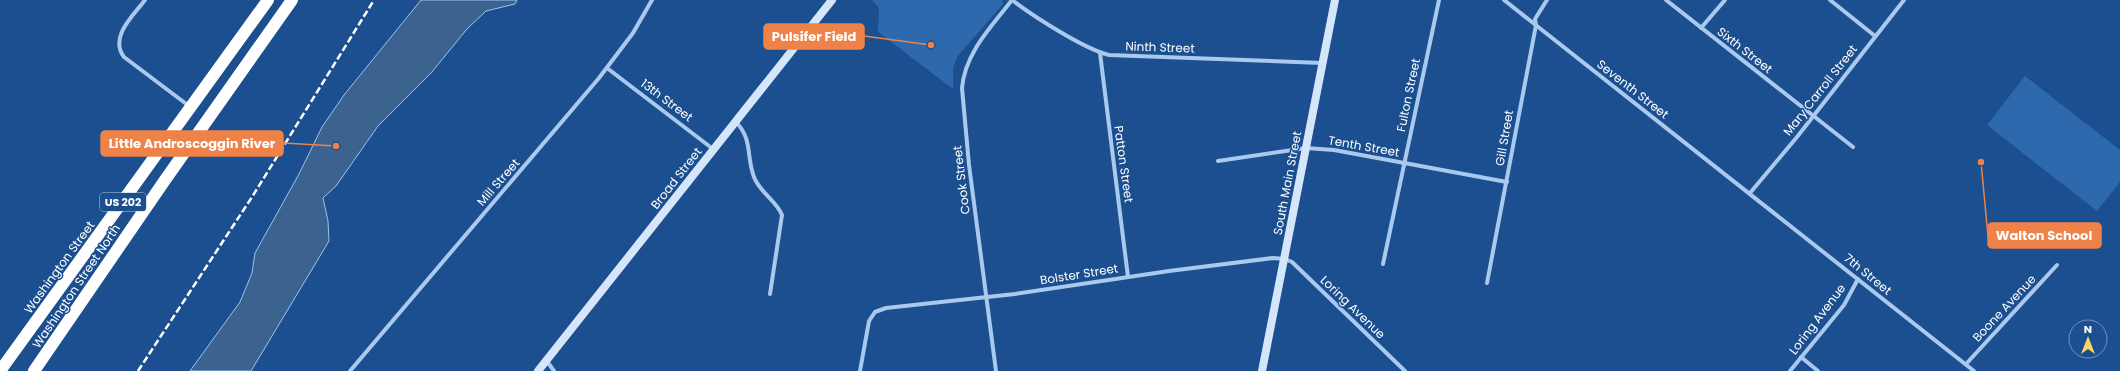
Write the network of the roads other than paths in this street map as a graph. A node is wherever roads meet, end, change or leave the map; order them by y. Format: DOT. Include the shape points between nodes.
graph roads {
  1 [pos="144,0"];
  2 [pos="268,0"];
  3 [pos="292,0"];
  4 [pos="652,0"];
  5 [pos="832,0"];
  6 [pos="1012,0"];
  7 [pos="1335,0"];
  8 [pos="1439,0"];
  9 [pos="1504,0"];
  10 [pos="1548,0"];
  11 [pos="1666,0"];
  12 [pos="1725,0"];
  13 [pos="1830,0"];
  14 [pos="1904,0"];
  15 [pos="1536,25"];
  16 [pos="1701,28"];
  17 [pos="1875,36"];
  18 [pos="1100,53"];
  19 [pos="1322,63"];
  20 [pos="608,68"];
  21 [pos="191,108"];
  22 [pos="1812,115"];
  23 [pos="735,122"];
  24 [pos="1853,147"];
  25 [pos="1306,148"];
  26 [pos="714,150"];
  27 [pos="1218,161"];
  28 [pos="1403,164"];
  29 [pos="1507,182"];
  30 [pos="1750,193"];
  31 [pos="1285,259"];
  32 [pos="1382,264"];
  33 [pos="2057,265"];
  34 [pos="1128,277"];
  35 [pos="1858,279"];
  36 [pos="1487,283"];
  37 [pos="770,294"];
  38 [pos="987,297"];
  39 [pos="1801,357"];
  40 [pos="546,360"];
  41 [pos="1966,364"];
  42 [pos="0,371"];
  43 [pos="34,371"];
  44 [pos="350,371"];
  45 [pos="538,371"];
  46 [pos="554,371"];
  47 [pos="860,371"];
  48 [pos="996,371"];
  49 [pos="1262,371"];
  50 [pos="1405,371"];
  51 [pos="1790,371"];
  52 [pos="1818,371"];
  53 [pos="1974,371"];
  1 -- 21 [label="street" via="119,36 119,47 124,57"];
  2 -- 21 [label="highway, Washington Street / US 202"];
  3 -- 43 [label="highway, Washington Street North / US 202"];
  4 -- 20 [label="street, Mill Street"];
  5 -- 23 [label="street, Broad Street"];
  6 -- 18 [label="street, Ninth Street"];
  6 -- 38 [label="street, Cook Street" via="972,53 963,77 965,122"];
  7 -- 19 [label="street, South Main Street"];
  8 -- 28 [label="street, Fulton Street"];
  9 -- 15 [label="street, Seventh Street"];
  10 -- 15 [label="street, Gill Street" via="1535,19"];
  11 -- 16 [label="street, Sixth Street"];
  12 -- 16 [label="street"];
  13 -- 17 [label="street"];
  14 -- 17 [label="street, Mary Carroll Street"];
  15 -- 29 [label="street, Gill Street"];
  15 -- 30 [label="street, Seventh Street"];
  16 -- 22 [label="street, Sixth Street"];
  17 -- 22 [label="street, Mary Carroll Street"];
  18 -- 19 [label="street, Ninth Street" via="1115,56"];
  18 -- 34 [label="street, Patton Street"];
  19 -- 25 [label="street, South Main Street"];
  20 -- 26 [label="street, 13th Street"];
  20 -- 44 [label="street, Mill Street"];
  21 -- 42 [label="highway, Washington Street / US 202" via="8,356"];
  22 -- 24 [label="street, Sixth Street"];
  22 -- 30 [label="street, Mary Carroll Street"];
  23 -- 26 [label="street, Broad Street"];
  23 -- 37 [label="street" via="747,138 751,165 758,186 780,208 782,215"];
  25 -- 27 [label="street, Tenth Street"];
  25 -- 28 [label="street, Tenth Street" via="1334,150"];
  25 -- 31 [label="street, South Main Street"];
  26 -- 40 [label="street, Broad Street"];
  28 -- 29 [label="street, Tenth Street"];
  28 -- 32 [label="street, Fulton Street"];
  29 -- 36 [label="street, Gill Street"];
  30 -- 35 [label="street, 7th Street"];
  31 -- 34 [label="street, Bolster Street" via="1273,258"];
  31 -- 49 [label="street, South Main Street"];
  31 -- 50 [label="street, Loring Avenue" via="1292,262"];
  33 -- 41 [label="street, Boone Avenue"];
  34 -- 38 [label="street, Bolster Street"];
  35 -- 39 [label="street, Loring Avenue" via="1844,305"];
  35 -- 41 [label="street, 7th Street"];
  38 -- 47 [label="street, Bolster Street" via="908,304 875,312 869,321"];
  38 -- 48 [label="street, Cook Street"];
  39 -- 51 [label="street, Loring Avenue"];
  39 -- 52 [label="street"];
  40 -- 45 [label="street, Broad Street"];
  40 -- 46 [label="street"];
  41 -- 53 [label="street, 7th Street"];
}
